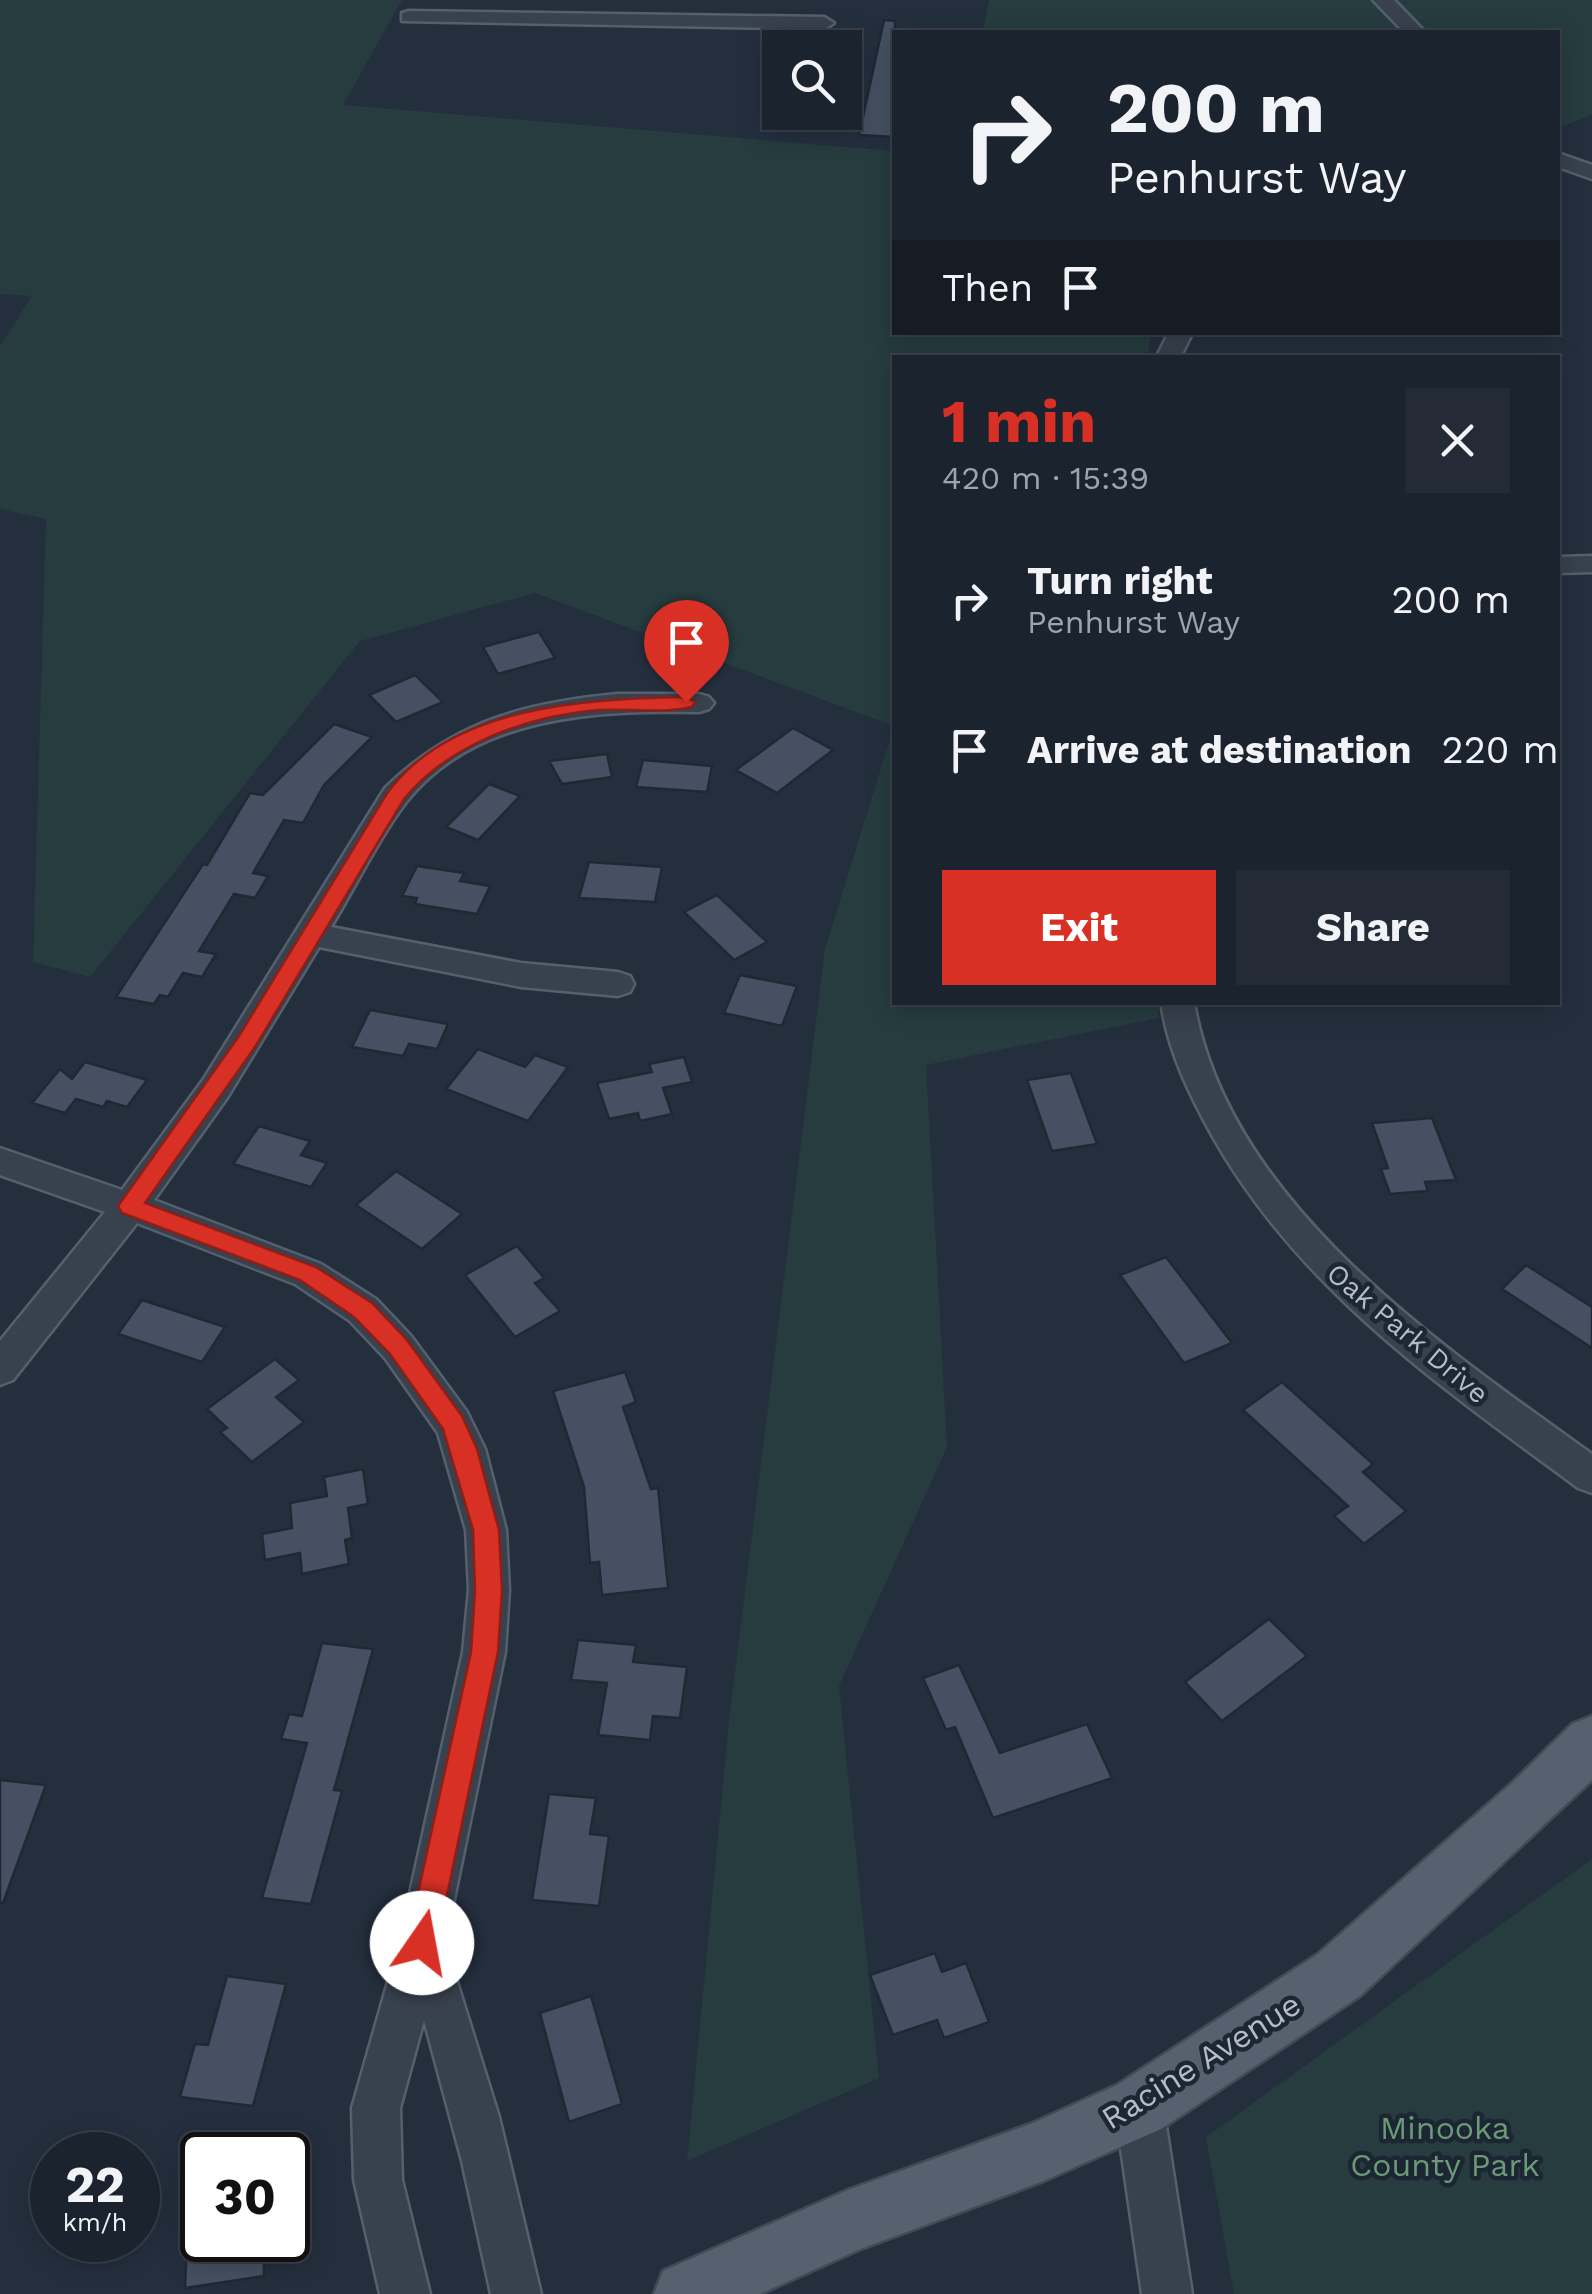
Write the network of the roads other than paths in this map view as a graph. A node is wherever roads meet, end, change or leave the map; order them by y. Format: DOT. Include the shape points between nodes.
graph roads {
  1 [pos="831,0"];
  2 [pos="1383,0"];
  3 [pos="409,17"];
  4 [pos="824,23"];
  5 [pos="822,30"];
  6 [pos="1413,30"];
  7 [pos="1592,144"];
  8 [pos="1560,161"];
  9 [pos="1592,172"];
  10 [pos="1592,564"];
  11 [pos="1560,565"];
  12 [pos="698,703"];
  13 [pos="312,934"];
  14 [pos="618,984"];
  15 [pos="1178,1005"];
  16 [pos="0,1161"];
  17 [pos="130,1206"];
  18 [pos="0,1368"];
  19 [pos="1592,1476"];
  20 [pos="1592,1742"];
  21 [pos="422,1943"];
  22 [pos="1139,2106"];
  23 [pos="404,2294"];
  24 [pos="516,2294"];
  25 [pos="686,2294"];
  26 [pos="1167,2294"];
  1 -- 4 [label="street"];
  2 -- 6 [label="street"];
  3 -- 4 [label="street"];
  4 -- 5 [label="street"];
  7 -- 8 [label="street"];
  8 -- 9 [label="street"];
  10 -- 11 [label="street"];
  12 -- 13 [label="street" via="546,712 470,738 430,760 396,795"];
  13 -- 14 [label="street" via="521,975"];
  13 -- 17 [label="street" via="247,1042"];
  15 -- 19 [label="street, Oak Park Drive" via="1189,1056 1230,1139 1295,1233 1342,1284"];
  16 -- 17 [label="street"];
  17 -- 18 [label="street"];
  17 -- 21 [label="street" via="333,1288 398,1347 454,1423 486,1530 489,1590 484,1652"];
  20 -- 22 [label="main road, Racine Avenue" via="1339,1975"];
  21 -- 23 [label="street" via="376,2108 378,2180"];
  21 -- 24 [label="street" via="446,2013"];
  22 -- 25 [label="main road, Racine Avenue"];
  22 -- 26 [label="street"];
}
